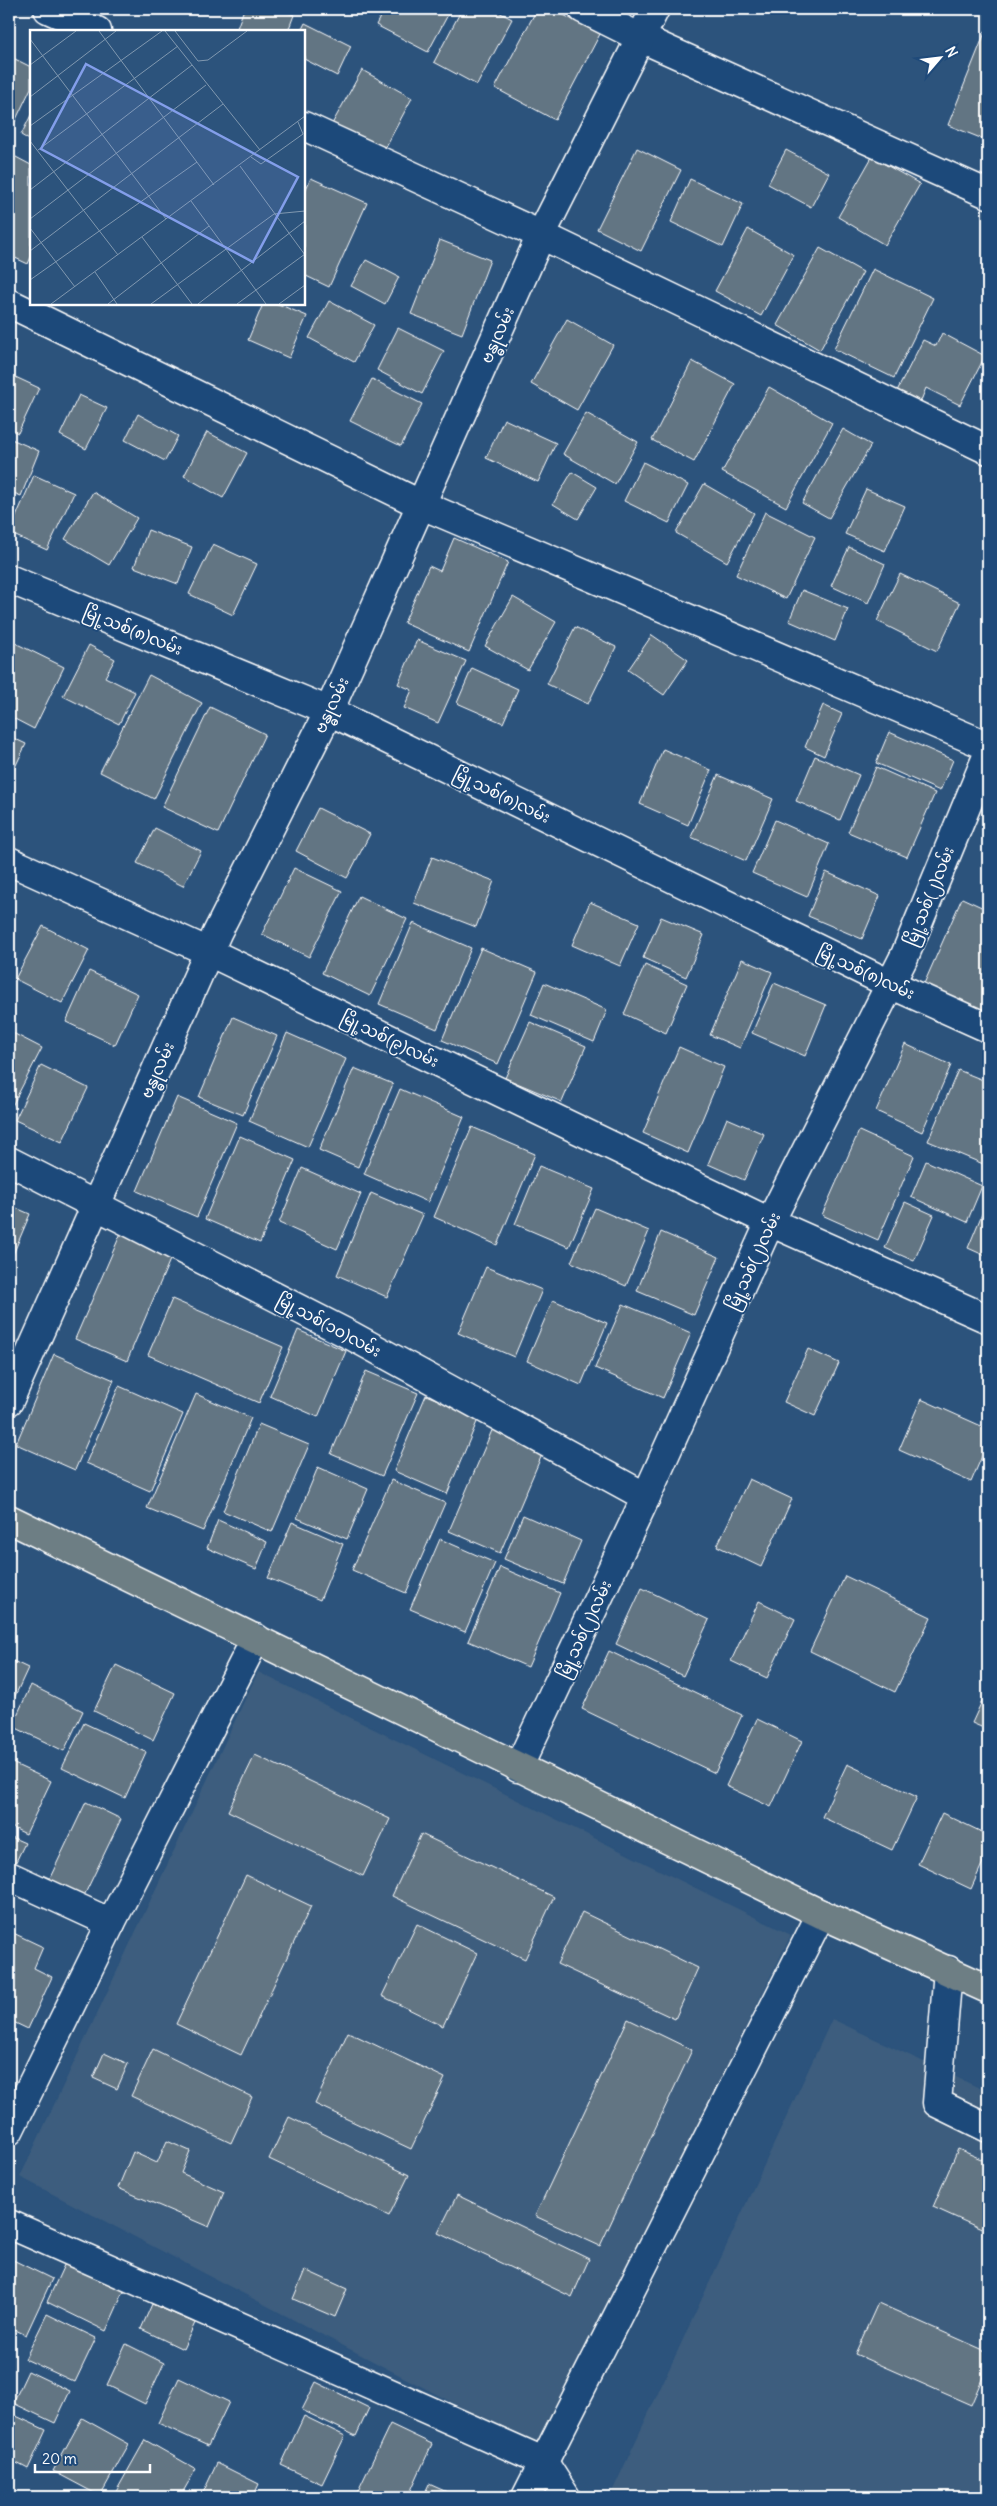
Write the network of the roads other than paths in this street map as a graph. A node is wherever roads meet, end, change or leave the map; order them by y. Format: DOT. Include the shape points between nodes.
graph roads {
  1 [pos="48,9"];
  2 [pos="583,9"];
  3 [pos="655,9"];
  4 [pos="95,30"];
  5 [pos="641,38"];
  6 [pos="305,126"];
  7 [pos="988,194"];
  8 [pos="541,235"];
  9 [pos="9,303"];
  10 [pos="988,450"];
  11 [pos="422,506"];
  12 [pos="9,579"];
  13 [pos="329,711"];
  14 [pos="988,746"];
  15 [pos="988,754"];
  16 [pos="9,861"];
  17 [pos="209,952"];
  18 [pos="890,984"];
  19 [pos="988,1028"];
  20 [pos="9,1161"];
  21 [pos="96,1206"];
  22 [pos="770,1222"];
  23 [pos="988,1319"];
  24 [pos="9,1401"];
  25 [pos="646,1496"];
  26 [pos="9,1519"];
  27 [pos="256,1638"];
  28 [pos="518,1768"];
  29 [pos="9,1876"];
  30 [pos="821,1914"];
  31 [pos="111,1923"];
  32 [pos="948,1970"];
  33 [pos="988,1989"];
  34 [pos="988,2128"];
  35 [pos="9,2131"];
  36 [pos="9,2224"];
  37 [pos="543,2461"];
  38 [pos="526,2497"];
  39 [pos="566,2497"];
  1 -- 4 [label="street"];
  2 -- 5 [label="street"];
  3 -- 5 [label="street, ဗန္ဓုလမ်း"];
  5 -- 7 [label="street"];
  5 -- 8 [label="street, ဗန္ဓုလမ်း"];
  6 -- 8 [label="street"];
  8 -- 10 [label="street"];
  8 -- 11 [label="street, ဗန္ဓုလမ်း"];
  9 -- 11 [label="street"];
  11 -- 13 [label="street, ဗန္ဓုလမ်း"];
  11 -- 14 [label="street"];
  12 -- 13 [label="street, မြို့သစ်(၈)လမ်း"];
  13 -- 17 [label="street, ဗန္ဓုလမ်း"];
  13 -- 18 [label="street, မြို့သစ်(၈)လမ်း"];
  15 -- 18 [label="street, မြို့သစ်(၂)လမ်း"];
  16 -- 17 [label="street, မြို့သစ်(၉)လမ်း"];
  17 -- 21 [label="street, ဗန္ဓုလမ်း"];
  17 -- 22 [label="street, မြို့သစ်(၉)လမ်း"];
  18 -- 19 [label="street, မြို့သစ်(၈)လမ်း"];
  18 -- 22 [label="street, မြို့သစ်(၂)လမ်း"];
  20 -- 21 [label="street, မြို့သစ်(၁၀)လမ်း"];
  21 -- 24 [label="street, ဗန္ဓုလမ်း"];
  21 -- 25 [label="street, မြို့သစ်(၁၀)လမ်း" via="352,1336"];
  22 -- 23 [label="street, မြို့သစ်(၉)လမ်း"];
  22 -- 25 [label="street, မြို့သစ်(၂)လမ်း"];
  25 -- 28 [label="street, မြို့သစ်(၂)လမ်း"];
  26 -- 27 [label="highway"];
  27 -- 28 [label="highway"];
  27 -- 31 [label="street"];
  28 -- 30 [label="highway"];
  29 -- 31 [label="street"];
  30 -- 32 [label="highway"];
  30 -- 37 [label="street"];
  31 -- 35 [label="street"];
  32 -- 33 [label="highway"];
  32 -- 34 [label="street" via="937,2103"];
  36 -- 37 [label="street"];
  37 -- 38 [label="street"];
  37 -- 39 [label="street"];
}
